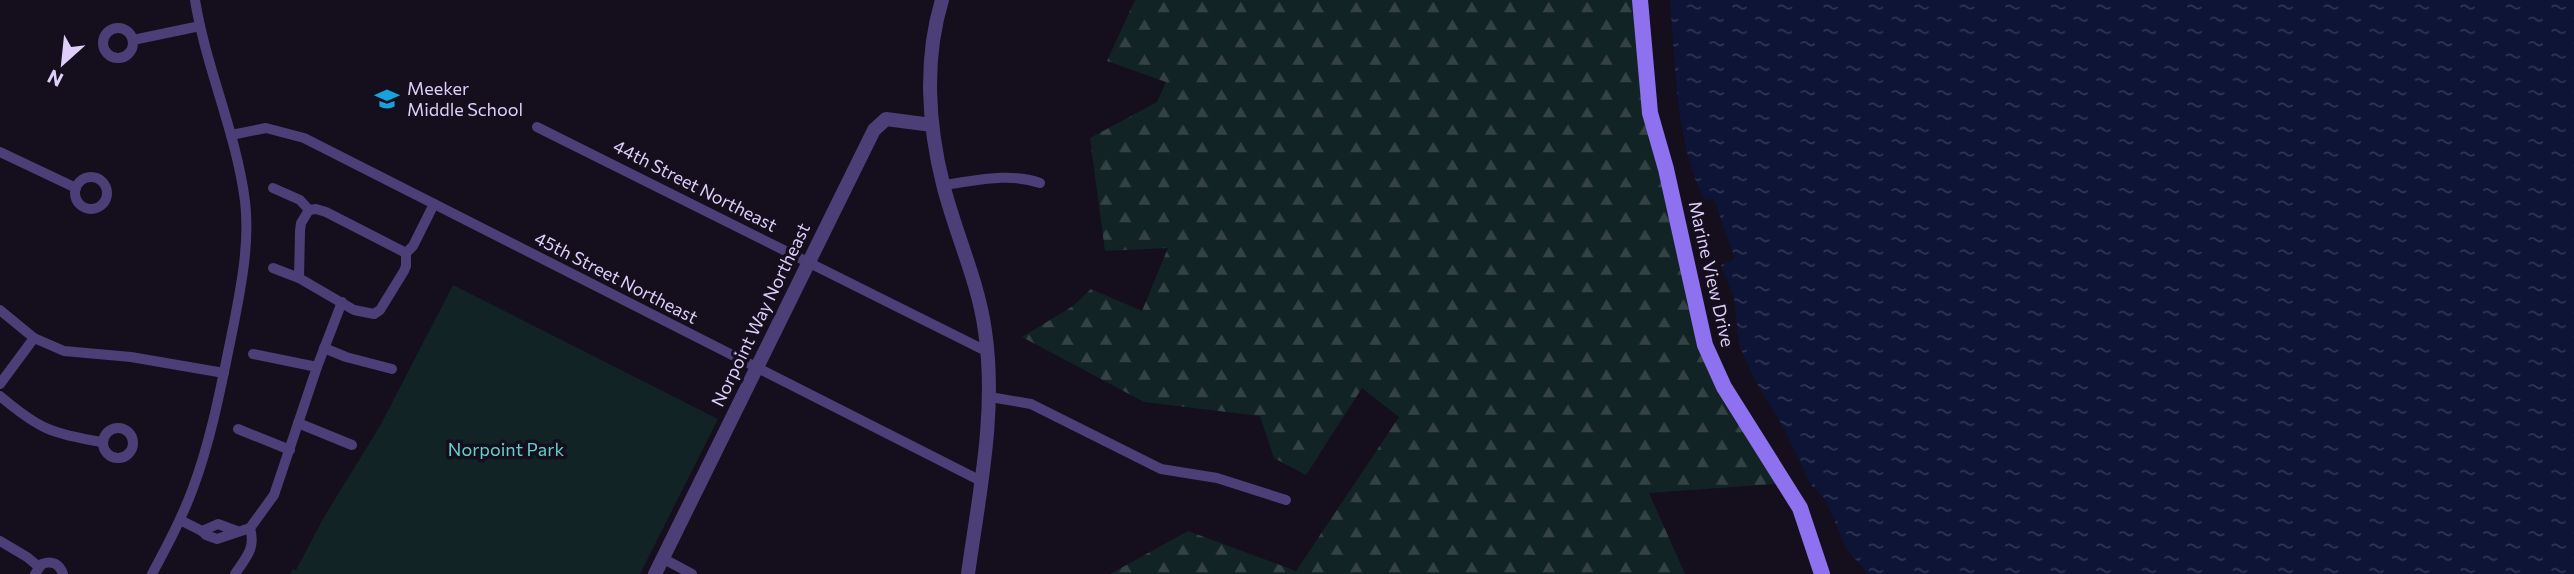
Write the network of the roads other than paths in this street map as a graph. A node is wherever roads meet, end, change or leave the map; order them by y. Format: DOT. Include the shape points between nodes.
graph roads {
  1 [pos="195,0"];
  2 [pos="942,0"];
  3 [pos="1640,0"];
  4 [pos="200,26"];
  5 [pos="132,40"];
  6 [pos="932,125"];
  7 [pos="537,127"];
  8 [pos="231,135"];
  9 [pos="0,152"];
  10 [pos="1040,183"];
  11 [pos="943,185"];
  12 [pos="76,188"];
  13 [pos="273,188"];
  14 [pos="434,204"];
  15 [pos="309,210"];
  16 [pos="406,253"];
  17 [pos="809,263"];
  18 [pos="273,268"];
  19 [pos="299,278"];
  20 [pos="342,302"];
  21 [pos="0,310"];
  22 [pos="34,338"];
  23 [pos="324,348"];
  24 [pos="988,352"];
  25 [pos="253,354"];
  26 [pos="317,367"];
  27 [pos="392,369"];
  28 [pos="756,369"];
  29 [pos="224,373"];
  30 [pos="0,384"];
  31 [pos="0,396"];
  32 [pos="990,397"];
  33 [pos="299,423"];
  34 [pos="238,429"];
  35 [pos="102,442"];
  36 [pos="352,445"];
  37 [pos="290,450"];
  38 [pos="981,481"];
  39 [pos="1286,500"];
  40 [pos="180,520"];
  41 [pos="250,528"];
  42 [pos="0,541"];
  43 [pos="662,558"];
  44 [pos="37,570"];
  45 [pos="63,574"];
  46 [pos="152,574"];
  47 [pos="235,574"];
  48 [pos="655,574"];
  49 [pos="692,574"];
  50 [pos="968,574"];
  51 [pos="1822,574"];
  1 -- 4 [label="street"];
  2 -- 6 [label="street" via="932,49"];
  3 -- 51 [label="main road, Marine View Drive" via="1650,113 1705,345 1724,387 1800,508"];
  4 -- 5 [label="street"];
  4 -- 8 [label="street"];
  6 -- 11 [label="street"];
  6 -- 17 [label="street, Norpoint Way Northeast" via="894,119 880,124"];
  7 -- 17 [label="street, 44th Street Northeast"];
  8 -- 14 [label="street, 45th Street Northeast" via="267,128 304,138"];
  8 -- 29 [label="street" via="245,202 246,242"];
  9 -- 12 [label="street"];
  10 -- 11 [label="street" via="1004,178"];
  11 -- 24 [label="street" via="978,299"];
  13 -- 15 [label="street" via="300,200"];
  14 -- 16 [label="street"];
  14 -- 28 [label="street, 45th Street Northeast"];
  15 -- 16 [label="street" via="326,212"];
  15 -- 19 [label="street" via="301,223"];
  16 -- 20 [label="street" via="407,266 380,310 366,314"];
  17 -- 24 [label="street, 44th Street Northeast"];
  17 -- 28 [label="street, Norpoint Way Northeast"];
  18 -- 19 [label="street"];
  19 -- 20 [label="street"];
  20 -- 23 [label="street"];
  21 -- 22 [label="street"];
  22 -- 29 [label="street" via="64,351 131,356"];
  22 -- 30 [label="street"];
  23 -- 26 [label="street"];
  23 -- 27 [label="street"];
  24 -- 32 [label="street"];
  25 -- 26 [label="street"];
  26 -- 33 [label="street"];
  28 -- 38 [label="street, 45th Street Northeast"];
  28 -- 43 [label="street, Norpoint Way Northeast"];
  29 -- 40 [label="street" via="200,468"];
  31 -- 35 [label="street" via="55,434"];
  32 -- 38 [label="street"];
  32 -- 39 [label="street" via="1031,404 1161,469 1217,478"];
  33 -- 36 [label="street"];
  33 -- 37 [label="street"];
  34 -- 37 [label="street"];
  37 -- 41 [label="street" via="274,495"];
  38 -- 50 [label="street"];
  40 -- 41 [label="street" via="202,531 218,524 237,531"];
  40 -- 46 [label="street"];
  41 -- 47 [label="street" via="252,547"];
  42 -- 44 [label="street" via="27,556"];
  43 -- 48 [label="street, Norpoint Way Northeast"];
  43 -- 49 [label="street"];
  44 -- 45 [label="street" via="46,562 55,563"];
}
